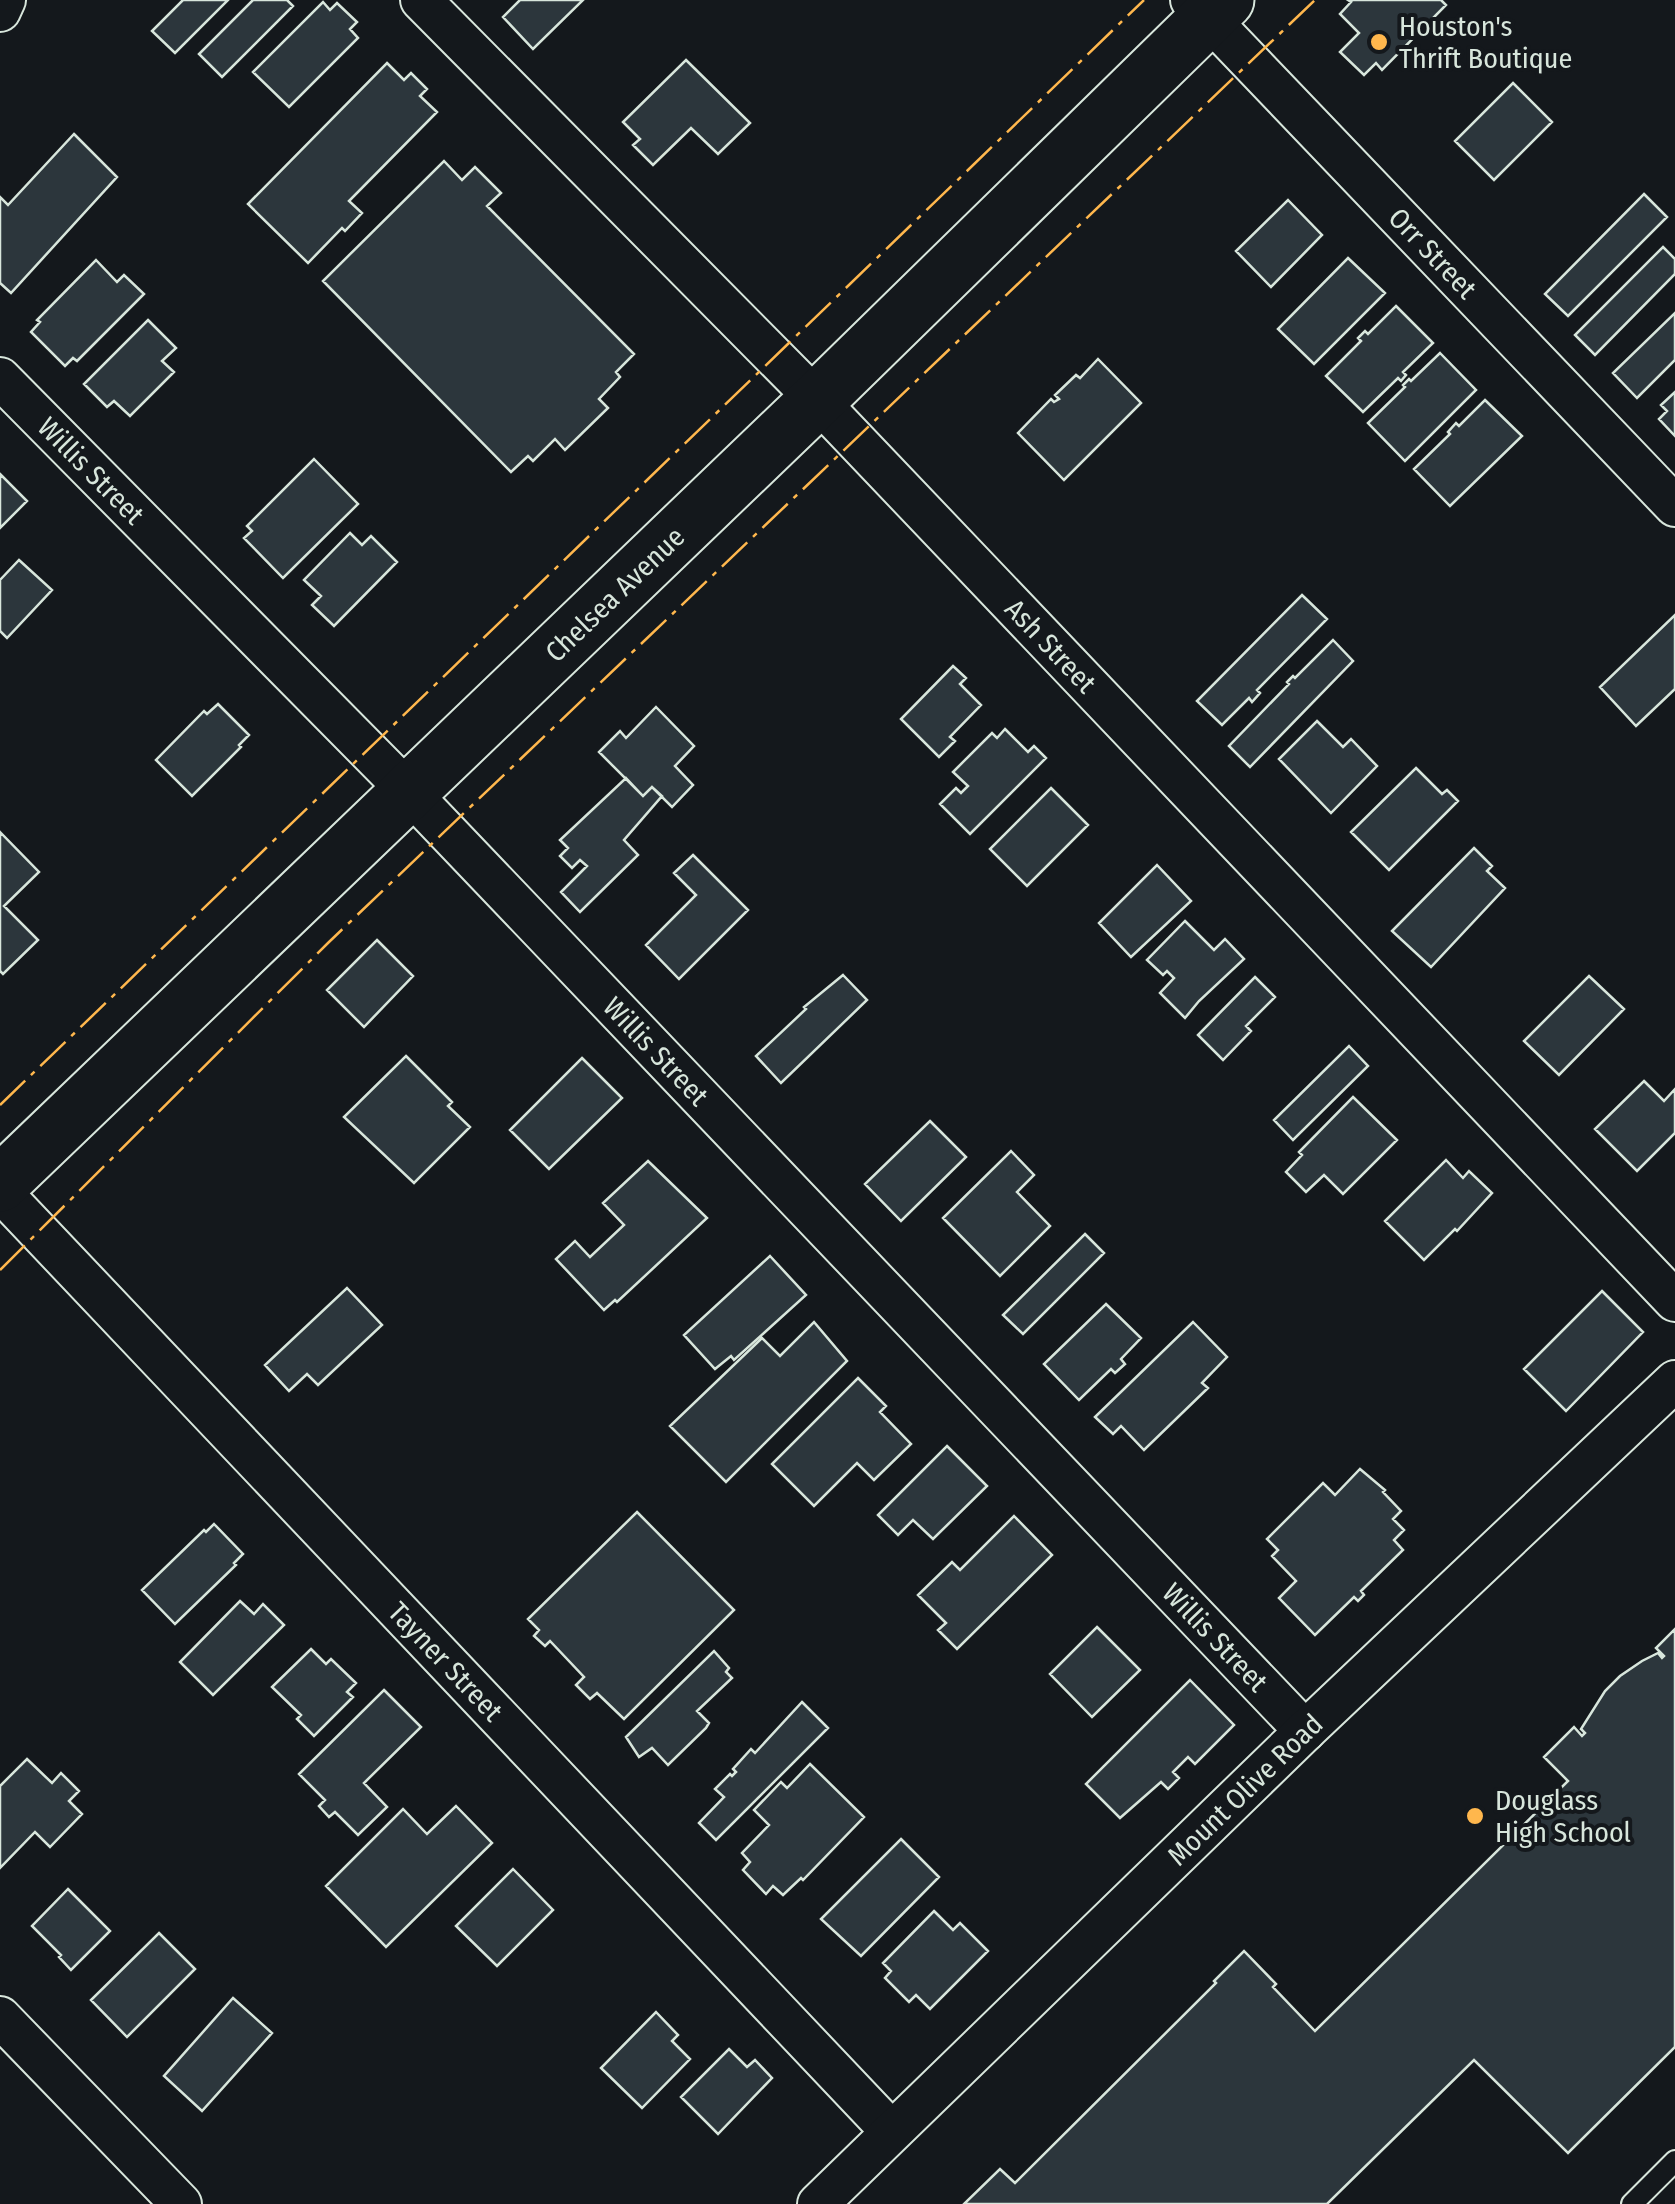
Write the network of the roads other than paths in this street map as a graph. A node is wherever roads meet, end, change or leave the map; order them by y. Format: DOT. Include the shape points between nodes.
graph roads {
  1 [pos="5,0"];
  2 [pos="421,0"];
  3 [pos="1208,6"];
  4 [pos="0,11"];
  5 [pos="0,378"];
  6 [pos="817,400"];
  7 [pos="1675,506"];
  8 [pos="409,792"];
  9 [pos="0,1188"];
  10 [pos="1675,1301"];
  11 [pos="1675,1381"];
  12 [pos="1305,1731"];
  13 [pos="0,2016"];
  14 [pos="892,2130"];
  15 [pos="1675,2160"];
  16 [pos="181,2204"];
  17 [pos="818,2204"];
  18 [pos="1632,2204"];
  1 -- 4 [label="street"];
  2 -- 6 [label="street, Ash Street"];
  3 -- 6 [label="main road, Chelsea Avenue"];
  3 -- 7 [label="street, Orr Street"];
  5 -- 8 [label="street, Willis Street"];
  6 -- 8 [label="main road, Chelsea Avenue"];
  6 -- 10 [label="street, Ash Street"];
  8 -- 9 [label="main road, Chelsea Avenue"];
  8 -- 12 [label="street, Willis Street"];
  9 -- 14 [label="street, Tayner Street"];
  11 -- 12 [label="street, Mount Olive Road"];
  12 -- 14 [label="street, Mount Olive Road"];
  13 -- 16 [label="street"];
  14 -- 17 [label="street, Mount Olive Road"];
  15 -- 18 [label="lane"];
}
